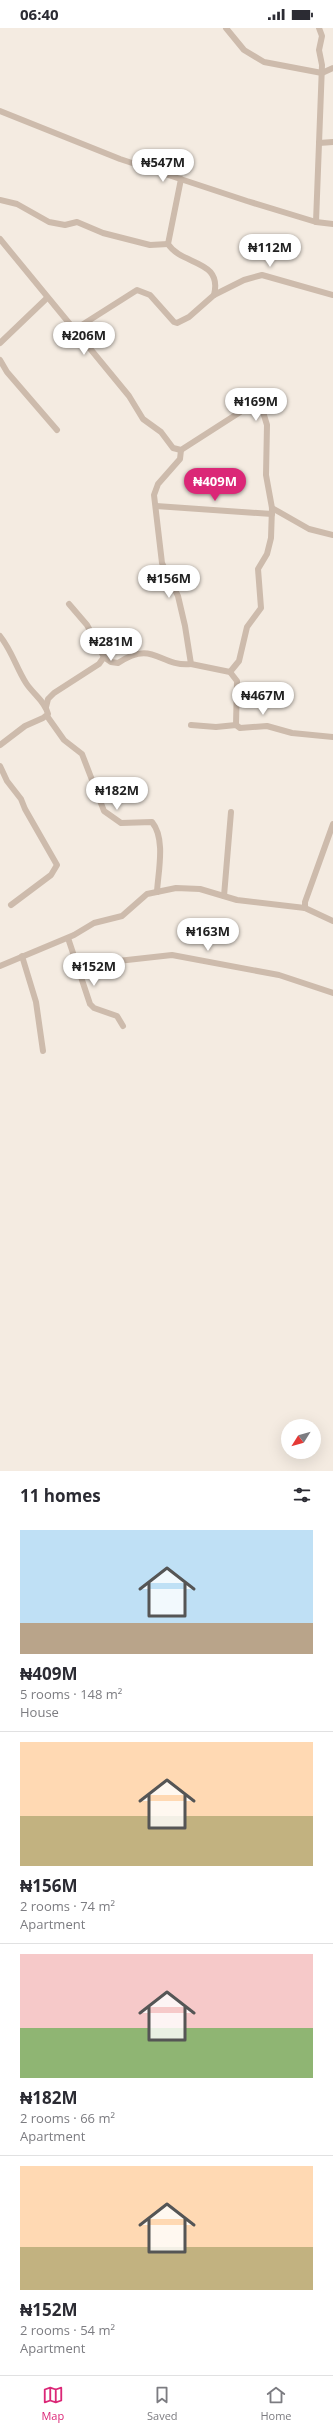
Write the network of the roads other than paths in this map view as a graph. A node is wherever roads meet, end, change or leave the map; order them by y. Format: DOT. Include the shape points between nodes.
graph roads {
  1 [pos="226,28"];
  2 [pos="319,28"];
  3 [pos="333,68"];
  4 [pos="322,73"];
  5 [pos="0,111"];
  6 [pos="333,142"];
  7 [pos="319,143"];
  8 [pos="181,179"];
  9 [pos="0,200"];
  10 [pos="316,222"];
  11 [pos="333,224"];
  12 [pos="0,239"];
  13 [pos="168,244"];
  14 [pos="214,295"];
  15 [pos="333,295"];
  16 [pos="47,298"];
  17 [pos="74,330"];
  18 [pos="0,343"];
  19 [pos="0,360"];
  20 [pos="57,430"];
  21 [pos="181,450"];
  22 [pos="156,506"];
  23 [pos="272,511"];
  24 [pos="333,535"];
  25 [pos="69,604"];
  26 [pos="0,636"];
  27 [pos="104,657"];
  28 [pos="191,664"];
  29 [pos="230,672"];
  30 [pos="46,707"];
  31 [pos="46,716"];
  32 [pos="190,725"];
  33 [pos="236,725"];
  34 [pos="333,736"];
  35 [pos="0,746"];
  36 [pos="0,766"];
  37 [pos="231,812"];
  38 [pos="333,824"];
  39 [pos="157,892"];
  40 [pos="224,896"];
  41 [pos="11,905"];
  42 [pos="305,908"];
  43 [pos="333,921"];
  44 [pos="68,938"];
  45 [pos="22,956"];
  46 [pos="0,966"];
  47 [pos="79,970"];
  48 [pos="333,993"];
  49 [pos="123,1026"];
  50 [pos="43,1051"];
  1 -- 4 [label="street" via="254,58"];
  2 -- 4 [label="street" via="322,36 318,50"];
  3 -- 4 [label="street"];
  4 -- 7 [label="street"];
  5 -- 8 [label="street" via="120,159"];
  6 -- 7 [label="street"];
  7 -- 10 [label="street"];
  8 -- 10 [label="street"];
  8 -- 13 [label="street"];
  9 -- 13 [label="street" via="17,204 49,222 65,225 77,222 103,233 150,245"];
  10 -- 11 [label="street"];
  12 -- 16 [label="street"];
  13 -- 14 [label="street" via="172,251 209,269 215,282"];
  14 -- 15 [label="street" via="244,280 262,275"];
  14 -- 17 [label="street" via="189,317 177,323 150,295 137,290"];
  16 -- 17 [label="street"];
  16 -- 18 [label="street"];
  17 -- 21 [label="street" via="129,396 143,419 161,432 173,448"];
  19 -- 20 [label="street" via="7,372"];
  21 -- 22 [label="street" via="177,464 158,484 154,495"];
  21 -- 23 [label="street" via="248,407 254,405 260,408 267,425 266,475"];
  22 -- 23 [label="street"];
  22 -- 28 [label="street" via="162,563 178,596"];
  23 -- 24 [label="street" via="309,529"];
  23 -- 29 [label="street" via="270,543 258,569 261,608 247,627 238,661"];
  25 -- 27 [label="street" via="87,625"];
  26 -- 30 [label="street" via="10,648 26,683"];
  27 -- 28 [label="street" via="118,663 133,654 145,652 174,663"];
  27 -- 30 [label="street" via="99,664 54,693 48,699"];
  28 -- 29 [label="street"];
  29 -- 33 [label="street" via="237,681"];
  30 -- 31 [label="street"];
  31 -- 35 [label="street" via="25,726"];
  31 -- 39 [label="street" via="64,740 82,754 104,811 121,823 152,822 155,826 160,852"];
  32 -- 33 [label="street"];
  33 -- 34 [label="street" via="240,728 266,726 292,733"];
  36 -- 41 [label="street" via="57,865 51,875"];
  37 -- 40 [label="street"];
  38 -- 42 [label="street"];
  39 -- 40 [label="street" via="176,888 200,889"];
  39 -- 44 [label="street" via="142,897 122,916 94,923"];
  40 -- 42 [label="street" via="237,900"];
  42 -- 43 [label="street"];
  44 -- 45 [label="street"];
  44 -- 47 [label="street"];
  45 -- 46 [label="street"];
  45 -- 50 [label="street" via="36,1002"];
  47 -- 48 [label="street" via="124,960 172,955 279,975"];
  47 -- 49 [label="street" via="90,1004 94,1008 118,1016"];
}
